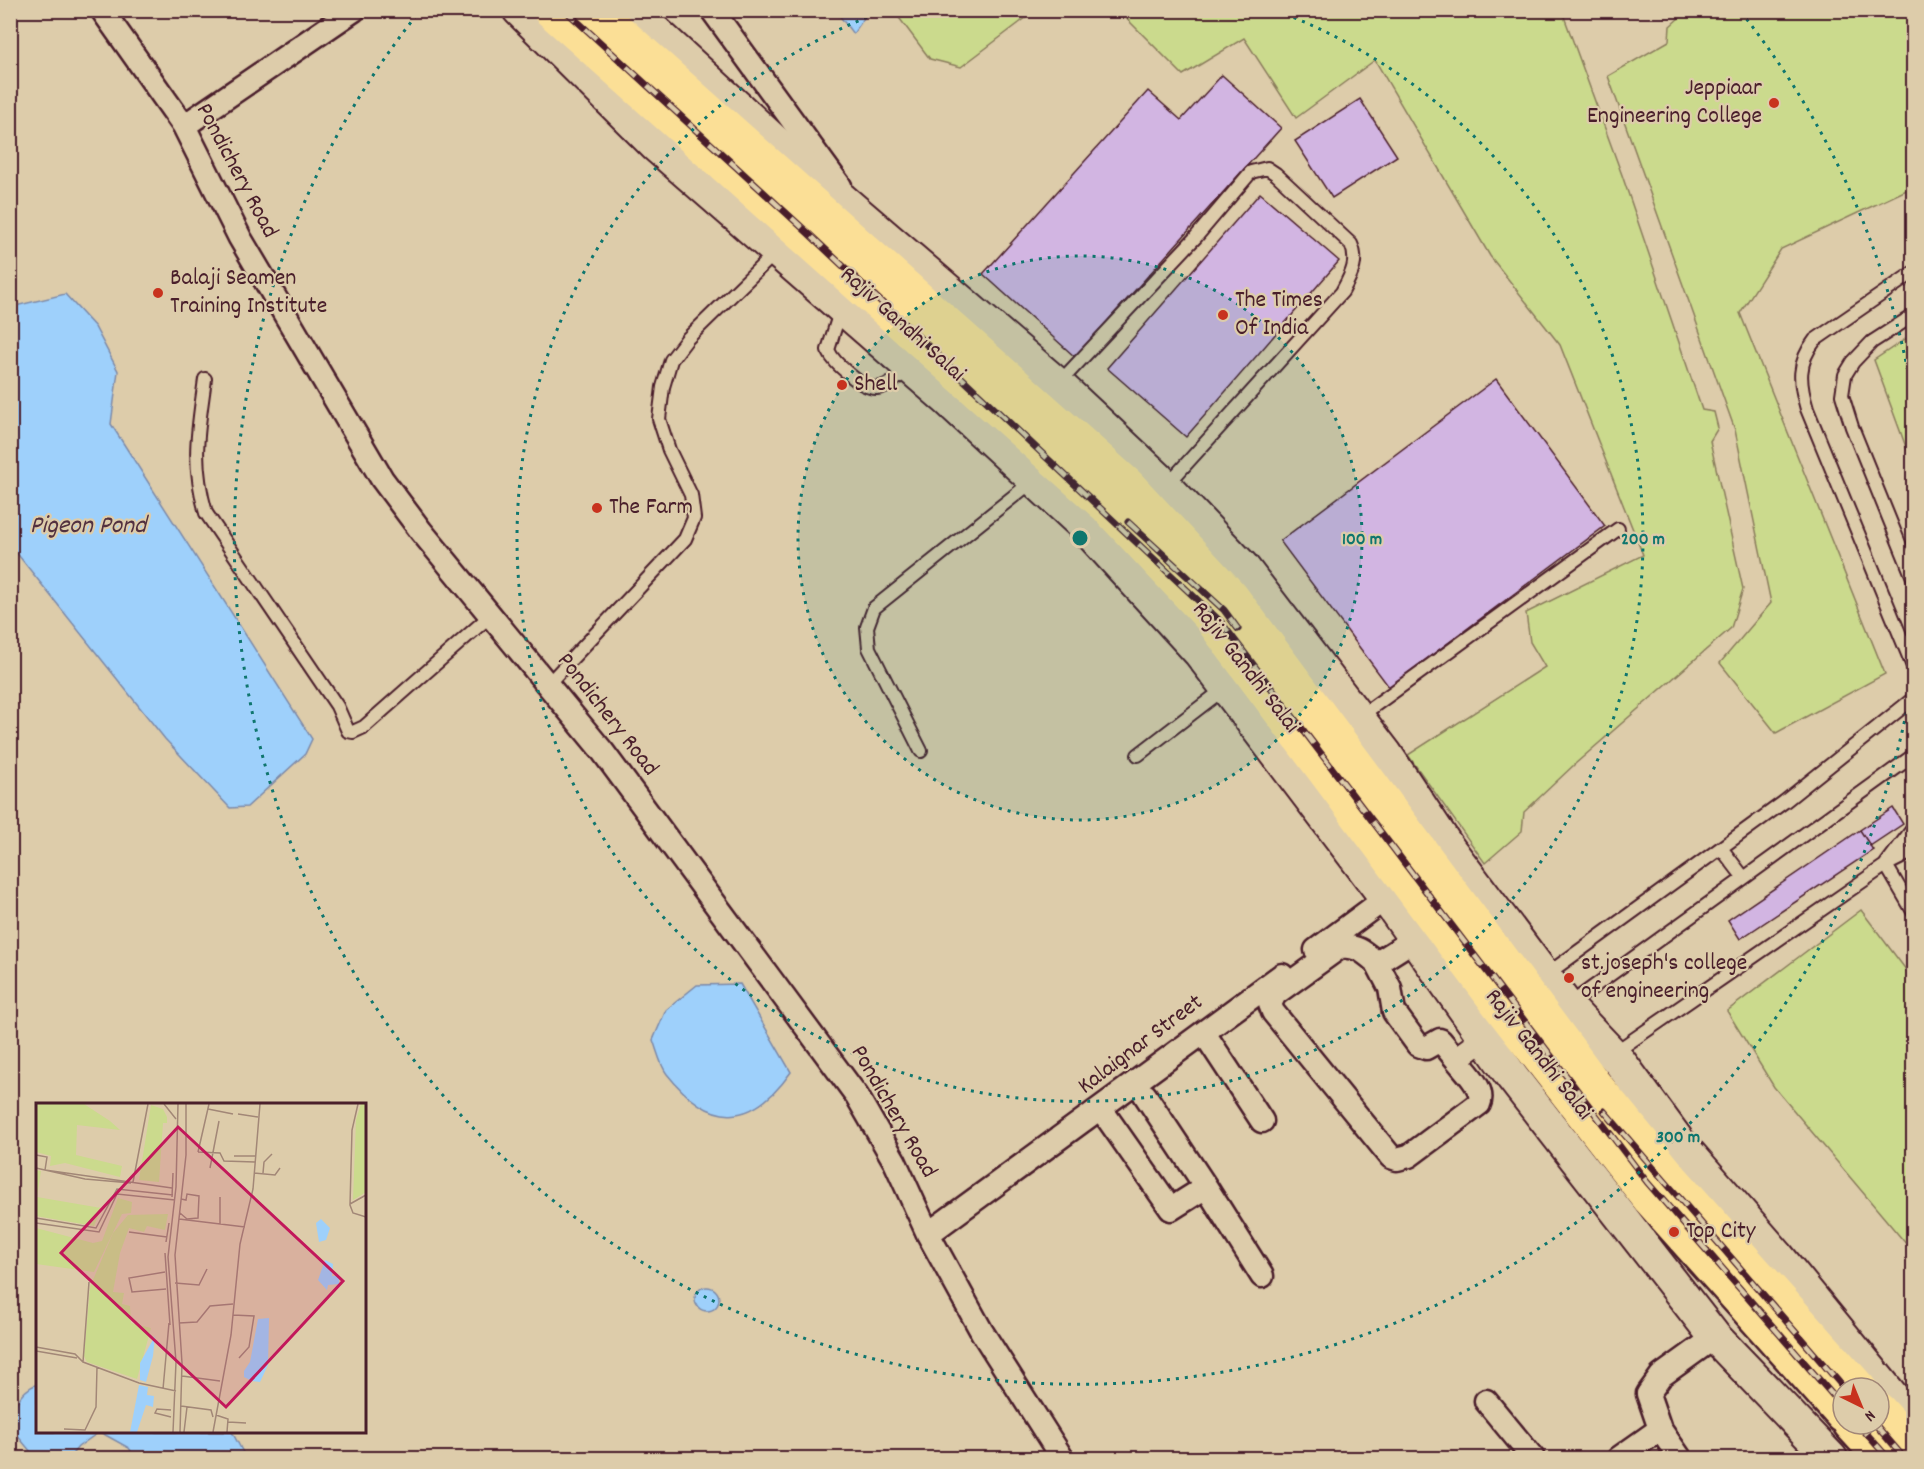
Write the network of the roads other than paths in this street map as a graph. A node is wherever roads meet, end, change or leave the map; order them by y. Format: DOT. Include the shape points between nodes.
graph roads {
  1 [pos="102,10"];
  2 [pos="354,10"];
  3 [pos="519,10"];
  4 [pos="549,10"];
  5 [pos="596,10"];
  6 [pos="632,10"];
  7 [pos="712,10"];
  8 [pos="184,126"];
  9 [pos="753,136"];
  10 [pos="864,220"];
  11 [pos="777,252"];
  12 [pos="1914,272"];
  13 [pos="842,307"];
  14 [pos="1914,315"];
  15 [pos="911,367"];
  16 [pos="205,379"];
  17 [pos="1058,384"];
  18 [pos="1035,480"];
  19 [pos="1166,486"];
  20 [pos="1618,529"];
  21 [pos="1914,580"];
  22 [pos="491,615"];
  23 [pos="1914,669"];
  24 [pos="548,684"];
  25 [pos="1226,687"];
  26 [pos="1914,698"];
  27 [pos="1358,718"];
  28 [pos="921,751"];
  29 [pos="1138,754"];
  30 [pos="1914,754"];
  31 [pos="1914,827"];
  32 [pos="1721,848"];
  33 [pos="1914,851"];
  34 [pos="1886,865"];
  35 [pos="1744,878"];
  36 [pos="1386,898"];
  37 [pos="1914,913"];
  38 [pos="1467,936"];
  39 [pos="1415,939"];
  40 [pos="1377,963"];
  41 [pos="1520,995"];
  42 [pos="1543,1025"];
  43 [pos="1204,1033"];
  44 [pos="1485,1038"];
  45 [pos="1456,1059"];
  46 [pos="1599,1063"];
  47 [pos="1145,1095"];
  48 [pos="1101,1109"];
  49 [pos="1262,1121"];
  50 [pos="1206,1187"];
  51 [pos="928,1234"];
  52 [pos="1262,1276"];
  53 [pos="1715,1337"];
  54 [pos="1849,1376"];
  55 [pos="1486,1401"];
  56 [pos="1831,1403"];
  57 [pos="1891,1422"];
  58 [pos="1914,1423"];
  59 [pos="1660,1429"];
  60 [pos="1861,1436"];
  61 [pos="1914,1447"];
  62 [pos="1062,1458"];
  63 [pos="1533,1458"];
  64 [pos="1619,1458"];
  65 [pos="1680,1458"];
  66 [pos="1831,1458"];
  67 [pos="1881,1458"];
  1 -- 8 [label="street, Pondichery Road"];
  2 -- 8 [label="street"];
  3 -- 11 [label="street" via="656,146"];
  4 -- 38 [label="main road, Rajiv Gandhi Salai" via="1106,507 1208,616"];
  5 -- 9 [label="main road, Rajiv Gandhi Salai"];
  6 -- 9 [label="street"];
  7 -- 10 [label="street"];
  8 -- 22 [label="street, Pondichery Road" via="240,238 382,479"];
  9 -- 10 [label="street"];
  9 -- 38 [label="main road, Rajiv Gandhi Salai" via="1144,502 1232,596"];
  10 -- 17 [label="street"];
  11 -- 13 [label="street"];
  11 -- 24 [label="lane" via="687,339 671,360 659,419 691,495 694,518 685,539"];
  12 -- 23 [label="lane" via="1815,340 1804,354 1800,369 1807,409"];
  13 -- 15 [label="street"];
  13 -- 15 [label="lane" via="828,350 835,362 872,389 888,385"];
  14 -- 21 [label="lane" via="1872,342 1853,362 1845,375 1842,395"];
  15 -- 18 [label="street"];
  16 -- 22 [label="lane" via="195,454 197,482 206,513 337,706 348,731 364,727"];
  17 -- 19 [label="street"];
  17 -- 19 [label="lane" via="1195,238 1251,172 1267,168 1276,174 1352,244 1356,256 1353,272 1342,292"];
  18 -- 25 [label="street" via="1090,532"];
  18 -- 28 [label="lane" via="874,608 867,627 869,648"];
  19 -- 27 [label="street" via="1242,566"];
  20 -- 27 [label="lane"];
  22 -- 24 [label="street, Pondichery Road"];
  24 -- 51 [label="street, Pondichery Road" via="831,1058 895,1162"];
  25 -- 29 [label="lane"];
  25 -- 36 [label="street"];
  26 -- 32 [label="lane"];
  27 -- 41 [label="street" via="1447,846"];
  30 -- 35 [label="lane"];
  31 -- 34 [label="lane"];
  32 -- 35 [label="lane"];
  32 -- 41 [label="lane"];
  33 -- 34 [label="lane"];
  34 -- 37 [label="lane"];
  34 -- 46 [label="lane"];
  35 -- 42 [label="lane"];
  36 -- 39 [label="street"];
  36 -- 43 [label="street, Kalaignar Street"];
  38 -- 41 [label="main road, Rajiv Gandhi Salai"];
  39 -- 40 [label="street"];
  39 -- 44 [label="street"];
  40 -- 45 [label="street" via="1390,988 1394,1012 1418,1045 1426,1048 1440,1040"];
  40 -- 45 [label="street" via="1361,949 1340,947 1275,994 1270,1004 1391,1157 1409,1156 1479,1104 1480,1091"];
  41 -- 42 [label="main road, Rajiv Gandhi Salai"];
  41 -- 42 [label="street"];
  42 -- 46 [label="main road, Rajiv Gandhi Salai"];
  42 -- 56 [label="main road, Rajiv Gandhi Salai" via="1649,1199"];
  43 -- 48 [label="street, Kalaignar Street"];
  43 -- 49 [label="street"];
  44 -- 45 [label="street"];
  44 -- 53 [label="street"];
  46 -- 54 [label="main road, Rajiv Gandhi Salai" via="1673,1179"];
  46 -- 58 [label="street" via="1678,1142 1777,1255"];
  47 -- 50 [label="street"];
  48 -- 50 [label="street" via="1171,1209"];
  48 -- 51 [label="street, Kalaignar Street"];
  50 -- 52 [label="street"];
  51 -- 62 [label="street, Pondichery Road" via="982,1332"];
  53 -- 59 [label="street" via="1651,1387 1648,1394"];
  53 -- 66 [label="street"];
  55 -- 63 [label="street"];
  57 -- 61 [label="main road"];
  59 -- 64 [label="street"];
  59 -- 65 [label="street"];
  60 -- 67 [label="main road"];
}
